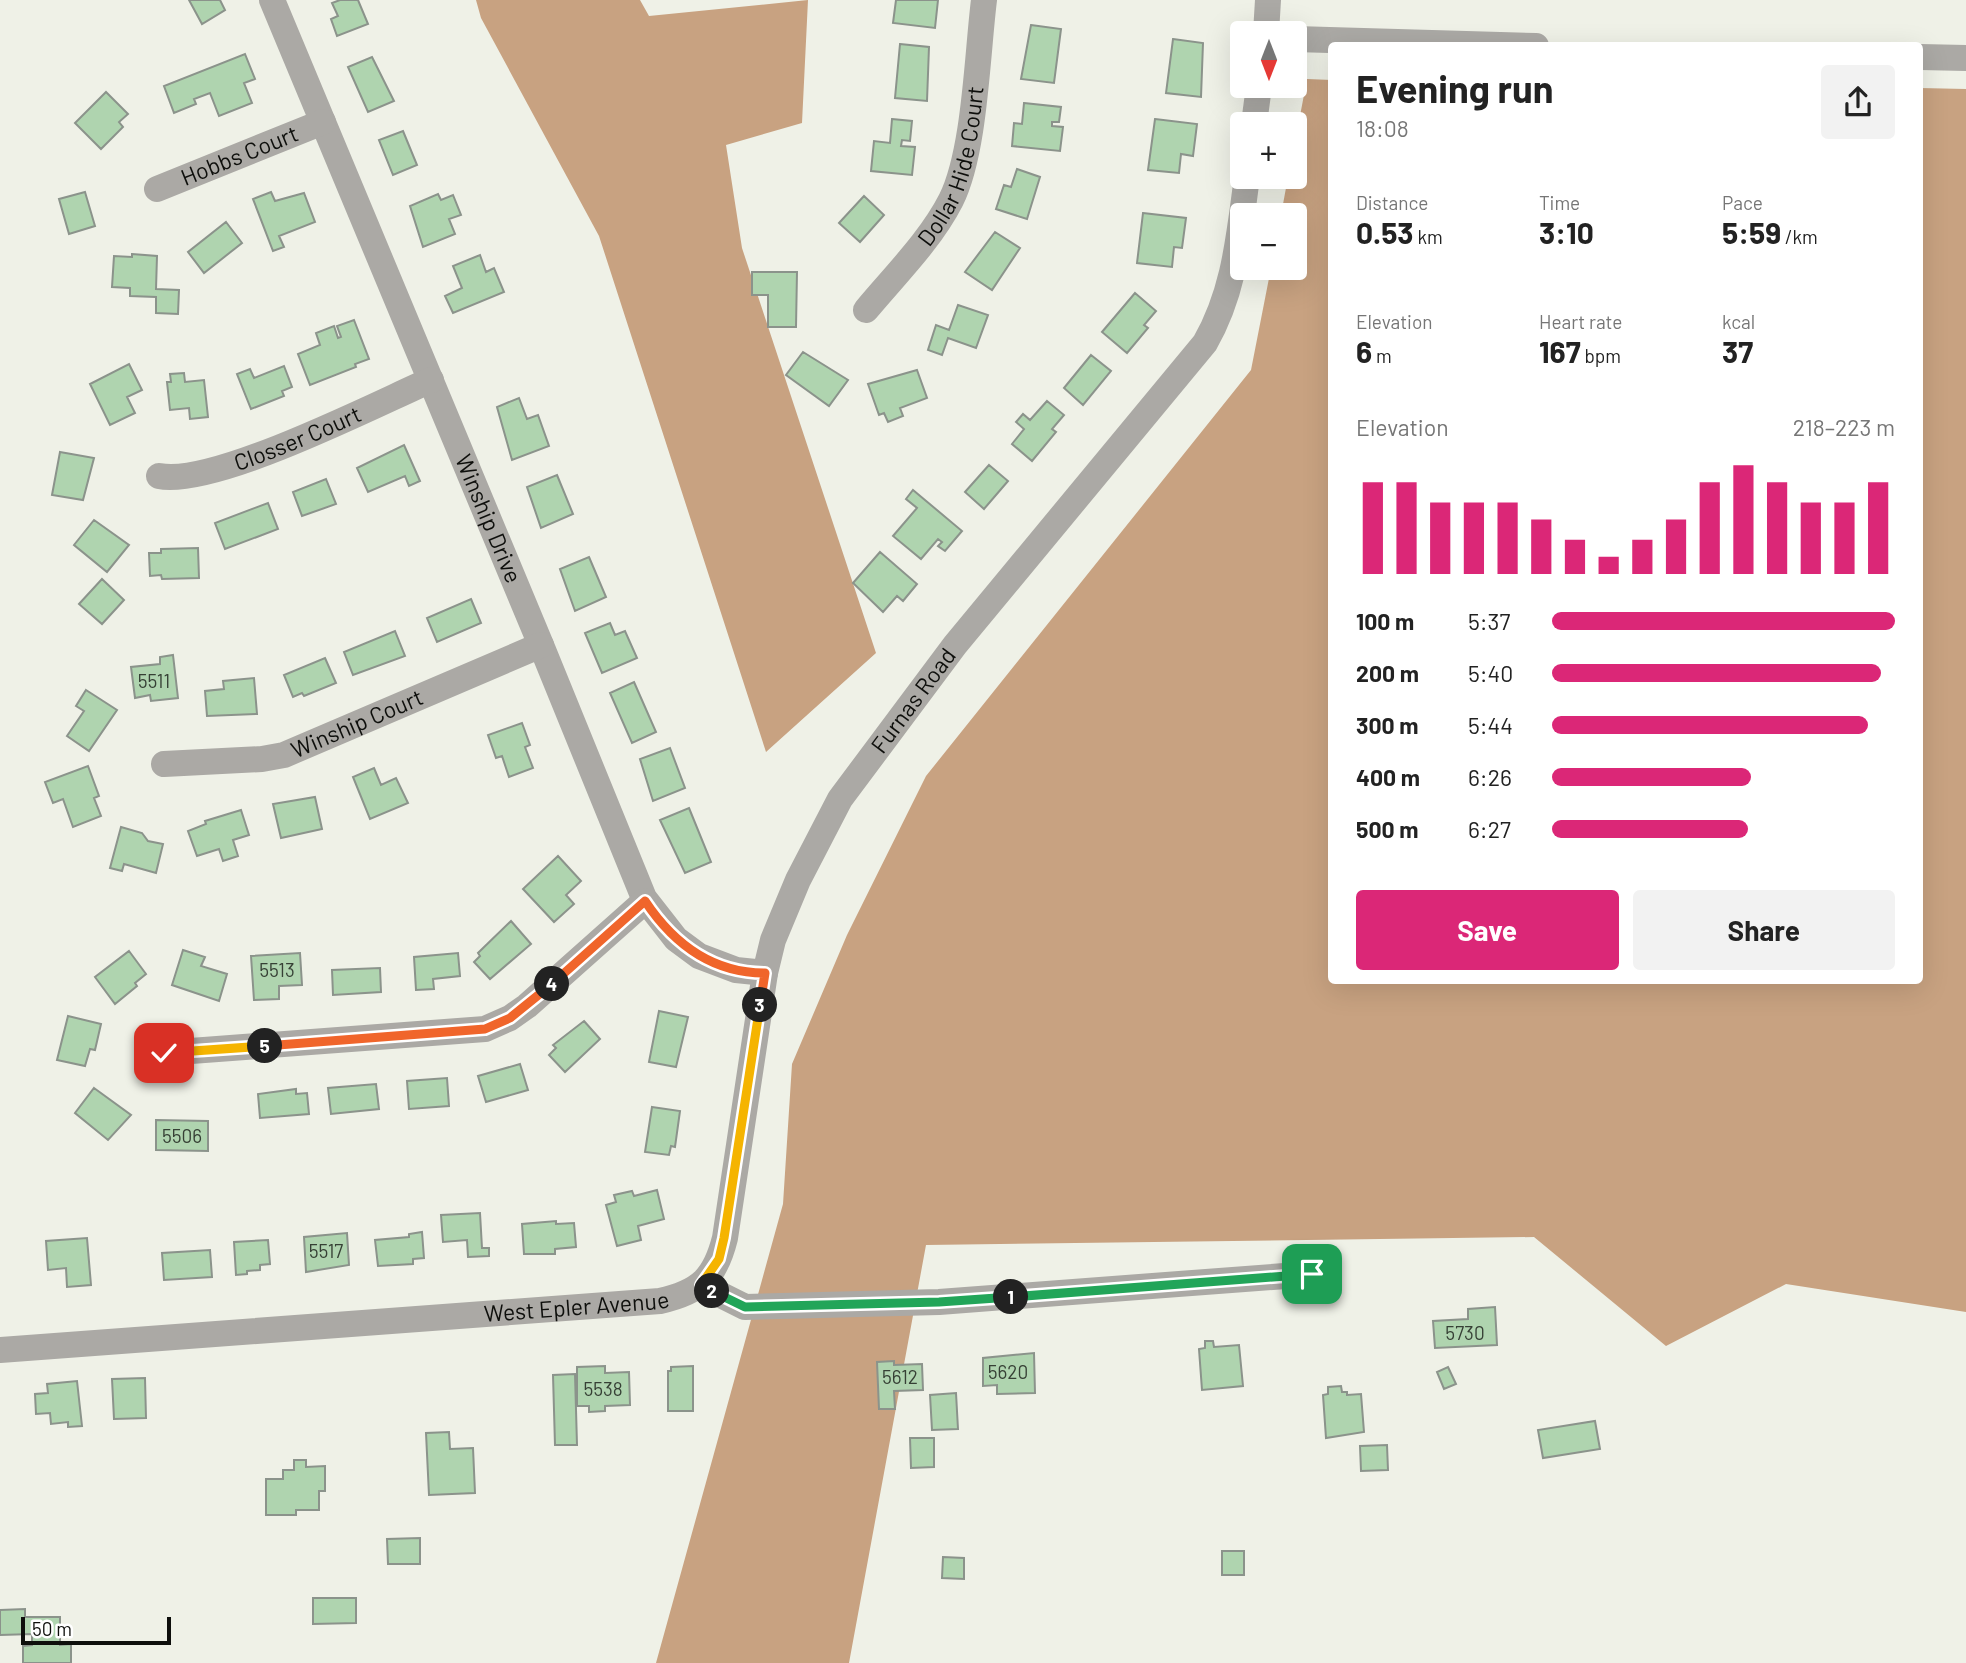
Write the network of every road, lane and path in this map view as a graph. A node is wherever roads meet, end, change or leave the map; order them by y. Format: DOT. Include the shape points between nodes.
graph roads {
  1 [pos="272,0"];
  2 [pos="984,0"];
  3 [pos="1268,0"];
  4 [pos="1267,21"];
  5 [pos="1307,38"];
  6 [pos="1416,42"];
  7 [pos="1923,57"];
  8 [pos="1966,58"];
  9 [pos="323,122"];
  10 [pos="157,189"];
  11 [pos="1245,189"];
  12 [pos="866,310"];
  13 [pos="431,380"];
  14 [pos="159,476"];
  15 [pos="541,645"];
  16 [pos="164,764"];
  17 [pos="645,901"];
  18 [pos="765,973"];
  19 [pos="164,1053"];
  20 [pos="1312,1274"];
  21 [pos="701,1285"];
  22 [pos="0,1350"];
  1 -- 9 [label="street, Winship Drive"];
  2 -- 12 [label="street, Dollar Hide Court" via="966,153 955,190 938,223"];
  3 -- 4 [label="street"];
  5 -- 6 [label="street"];
  7 -- 8 [label="street"];
  9 -- 10 [label="street, Hobbs Court"];
  9 -- 13 [label="street, Winship Drive"];
  11 -- 18 [label="street, Furnas Road" via="1232,281 1205,343 955,645 840,799 798,880"];
  13 -- 14 [label="street, Closser Court" via="251,458 190,475"];
  13 -- 15 [label="street, Winship Drive"];
  15 -- 16 [label="street, Winship Court" via="284,755"];
  15 -- 17 [label="street, Winship Drive"];
  17 -- 18 [label="street, Winship Drive" via="676,939 699,956 736,970"];
  17 -- 19 [label="street" via="527,1006 485,1029"];
  18 -- 21 [label="street, Furnas Road" via="724,1238 719,1259"];
  20 -- 21 [label="street, West Epler Avenue" via="939,1302 745,1307"];
  21 -- 22 [label="street, West Epler Avenue" via="660,1301"];
}
